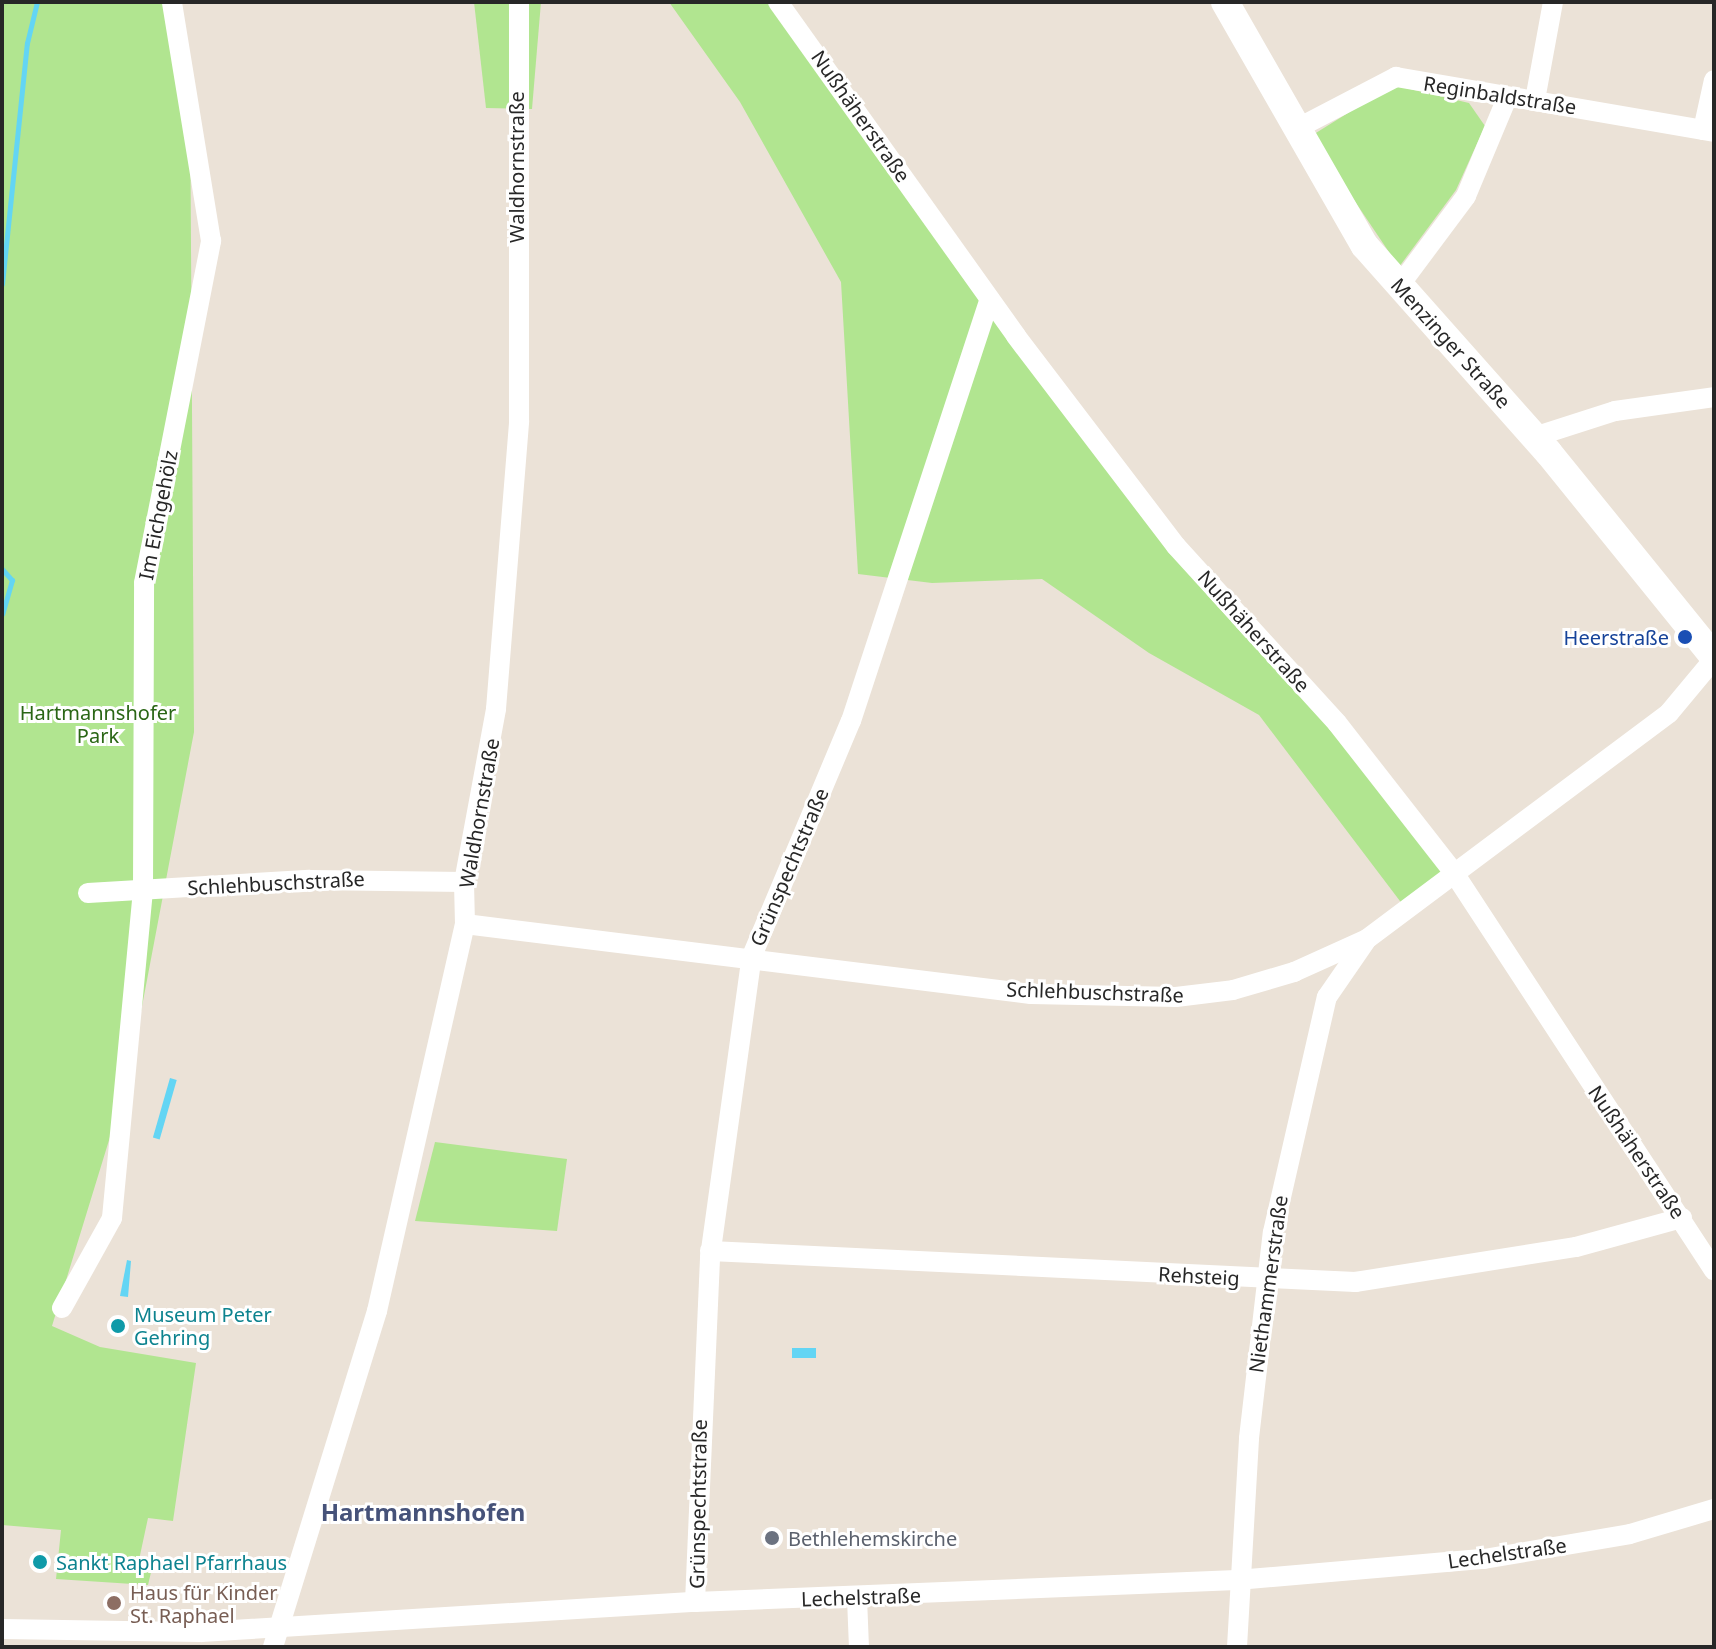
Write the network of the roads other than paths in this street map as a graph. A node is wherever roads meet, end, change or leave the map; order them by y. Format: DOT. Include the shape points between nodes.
graph roads {
  1 [pos="172,2"];
  2 [pos="519,2"];
  3 [pos="778,2"];
  4 [pos="1225,2"];
  5 [pos="1553,2"];
  6 [pos="1714,80"];
  7 [pos="1507,98"];
  8 [pos="1535,100"];
  9 [pos="1296,129"];
  10 [pos="1709,131"];
  11 [pos="1399,286"];
  12 [pos="990,299"];
  13 [pos="1714,397"];
  14 [pos="1534,437"];
  15 [pos="1714,658"];
  16 [pos="1454,873"];
  17 [pos="464,882"];
  18 [pos="143,890"];
  19 [pos="88,893"];
  20 [pos="465,924"];
  21 [pos="1367,939"];
  22 [pos="752,956"];
  23 [pos="1682,1218"];
  24 [pos="710,1251"];
  25 [pos="1714,1270"];
  26 [pos="1266,1279"];
  27 [pos="62,1308"];
  28 [pos="1714,1509"];
  29 [pos="1237,1580"];
  30 [pos="857,1598"];
  31 [pos="695,1602"];
  32 [pos="280,1626"];
  33 [pos="2,1629"];
  34 [pos="273,1647"];
  35 [pos="859,1647"];
  36 [pos="1237,1647"];
  1 -- 18 [label="street, Im Eichgehölz" via="211,241 144,583"];
  2 -- 17 [label="street, Waldhornstraße" via="519,421 496,709"];
  3 -- 12 [label="street, Nußhäherstraße"];
  4 -- 9 [label="street, Menzinger Straße"];
  5 -- 8 [label="street"];
  6 -- 10 [label="street"];
  7 -- 8 [label="street, Reginbaldstraße"];
  7 -- 9 [label="street, Reginbaldstraße" via="1396,77"];
  7 -- 11 [label="street" via="1466,196"];
  8 -- 10 [label="street, Reginbaldstraße"];
  9 -- 11 [label="street, Menzinger Straße" via="1365,246"];
  11 -- 14 [label="street, Menzinger Straße"];
  12 -- 16 [label="street, Nußhäherstraße" via="1176,546 1337,723"];
  12 -- 22 [label="street, Grünspechtstraße" via="851,721"];
  13 -- 14 [label="street" via="1615,411"];
  14 -- 15 [label="street, Menzinger Straße"];
  15 -- 16 [label="street, Schlehbuschstraße" via="1669,713"];
  16 -- 21 [label="street, Schlehbuschstraße"];
  16 -- 23 [label="street, Nußhäherstraße"];
  17 -- 18 [label="street, Schlehbuschstraße" via="310,880"];
  17 -- 20 [label="street, Waldhornstraße"];
  18 -- 19 [label="street, Schlehbuschstraße"];
  18 -- 27 [label="street, Im Eichgehölz" via="112,1218"];
  20 -- 22 [label="street, Schlehbuschstraße"];
  20 -- 32 [label="street, Waldhornstraße" via="377,1311"];
  21 -- 22 [label="street, Schlehbuschstraße" via="1255,985 1176,997 1031,994"];
  21 -- 26 [label="street, Niethammerstraße" via="1327,997 1294,1123"];
  22 -- 24 [label="street, Grünspechtstraße"];
  23 -- 25 [label="street, Nußhäherstraße"];
  23 -- 26 [label="street, Rehsteig" via="1576,1247 1428,1272 1355,1282"];
  24 -- 26 [label="street, Rehsteig"];
  24 -- 31 [label="street, Grünspechtstraße"];
  26 -- 29 [label="street, Niethammerstraße"];
  28 -- 29 [label="street, Lechelstraße" via="1630,1534 1484,1559"];
  29 -- 30 [label="street, Lechelstraße"];
  29 -- 36 [label="street, Niethammerstraße"];
  30 -- 31 [label="street, Lechelstraße"];
  30 -- 35 [label="street"];
  31 -- 32 [label="street, Lechelstraße"];
  32 -- 33 [label="street, Lechelstraße" via="110,1633"];
  32 -- 34 [label="street, Waldhornstraße"];
}
